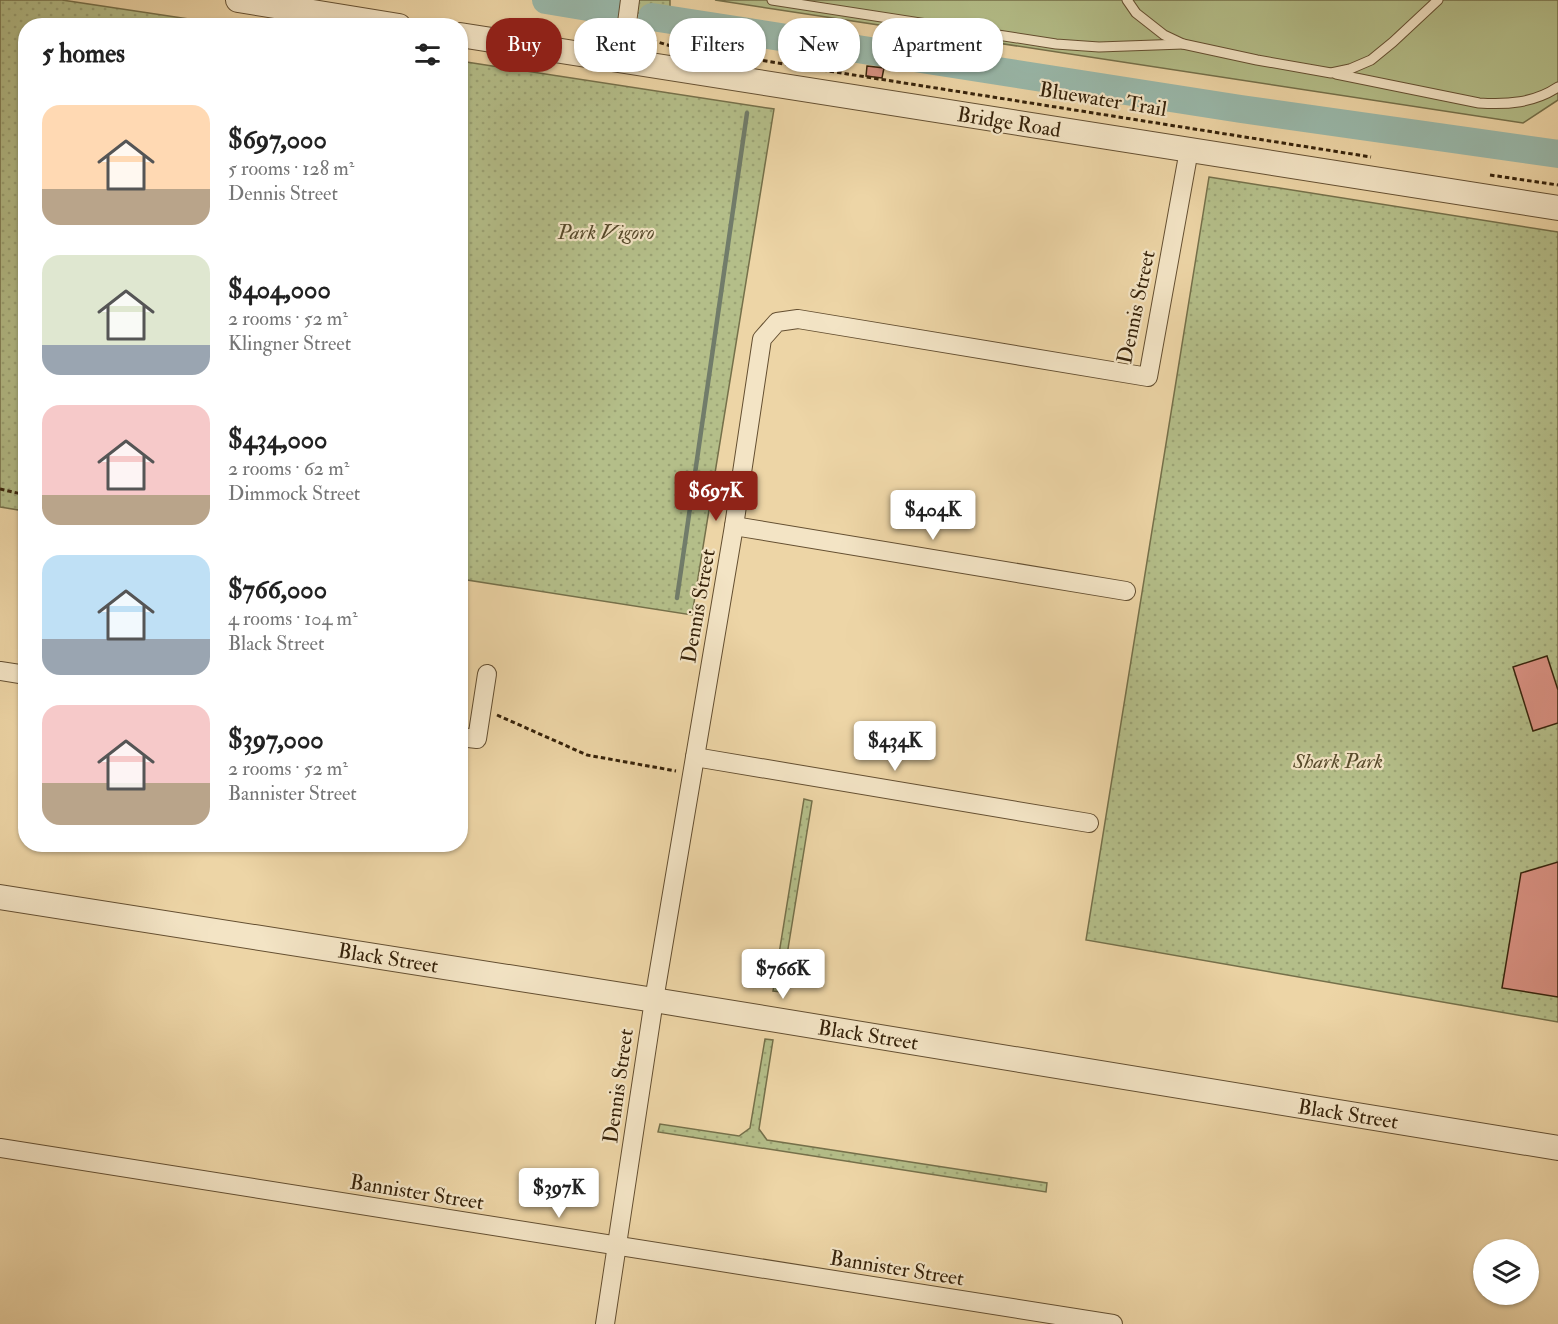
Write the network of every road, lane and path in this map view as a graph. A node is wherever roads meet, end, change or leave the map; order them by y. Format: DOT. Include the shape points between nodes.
graph roads {
  1 [pos="238,0"];
  2 [pos="630,0"];
  3 [pos="772,0"];
  4 [pos="1127,0"];
  5 [pos="1438,0"];
  6 [pos="349,18"];
  7 [pos="628,18"];
  8 [pos="468,36"];
  9 [pos="657,41"];
  10 [pos="1183,44"];
  11 [pos="574,53"];
  12 [pos="657,66"];
  13 [pos="1330,72"];
  14 [pos="1558,87"];
  15 [pos="1189,150"];
  16 [pos="1381,158"];
  17 [pos="1480,174"];
  18 [pos="1558,185"];
  19 [pos="1558,208"];
  20 [pos="0,489"];
  21 [pos="18,493"];
  22 [pos="734,526"];
  23 [pos="1126,591"];
  24 [pos="0,671"];
  25 [pos="18,674"];
  26 [pos="487,674"];
  27 [pos="482,708"];
  28 [pos="468,738"];
  29 [pos="694,765"];
  30 [pos="1089,823"];
  31 [pos="0,897"];
  32 [pos="654,1000"];
  33 [pos="0,1148"];
  34 [pos="1558,1148"];
  35 [pos="617,1247"];
  36 [pos="605,1324"];
  37 [pos="1113,1324"];
  1 -- 6 [label="street"];
  2 -- 7 [label="street"];
  3 -- 10 [label="lane" via="1056,44"];
  4 -- 10 [label="lane" via="1136,13"];
  5 -- 13 [label="lane" via="1371,60"];
  8 -- 11 [label="street, Bridge Road"];
  9 -- 16 [label="path, Bluewater Trail"];
  10 -- 13 [label="lane"];
  12 -- 15 [label="street, Bridge Road"];
  13 -- 14 [label="lane" via="1503,105 1525,101"];
  15 -- 19 [label="street, Bridge Road"];
  15 -- 22 [label="street, Dennis Street" via="1149,377 798,319 777,322 762,339"];
  17 -- 18 [label="path"];
  20 -- 21 [label="path"];
  22 -- 23 [label="street"];
  22 -- 29 [label="street, Dennis Street"];
  24 -- 25 [label="street"];
  26 -- 27 [label="street"];
  27 -- 28 [label="street" via="477,739"];
  27 -- 29 [label="path" via="586,755"];
  29 -- 30 [label="street"];
  29 -- 32 [label="street, Dennis Street"];
  31 -- 32 [label="street, Black Street"];
  32 -- 34 [label="street, Black Street"];
  32 -- 35 [label="street, Dennis Street"];
  33 -- 35 [label="street, Bannister Street"];
  35 -- 36 [label="street, Dennis Street"];
  35 -- 37 [label="street, Bannister Street"];
}
